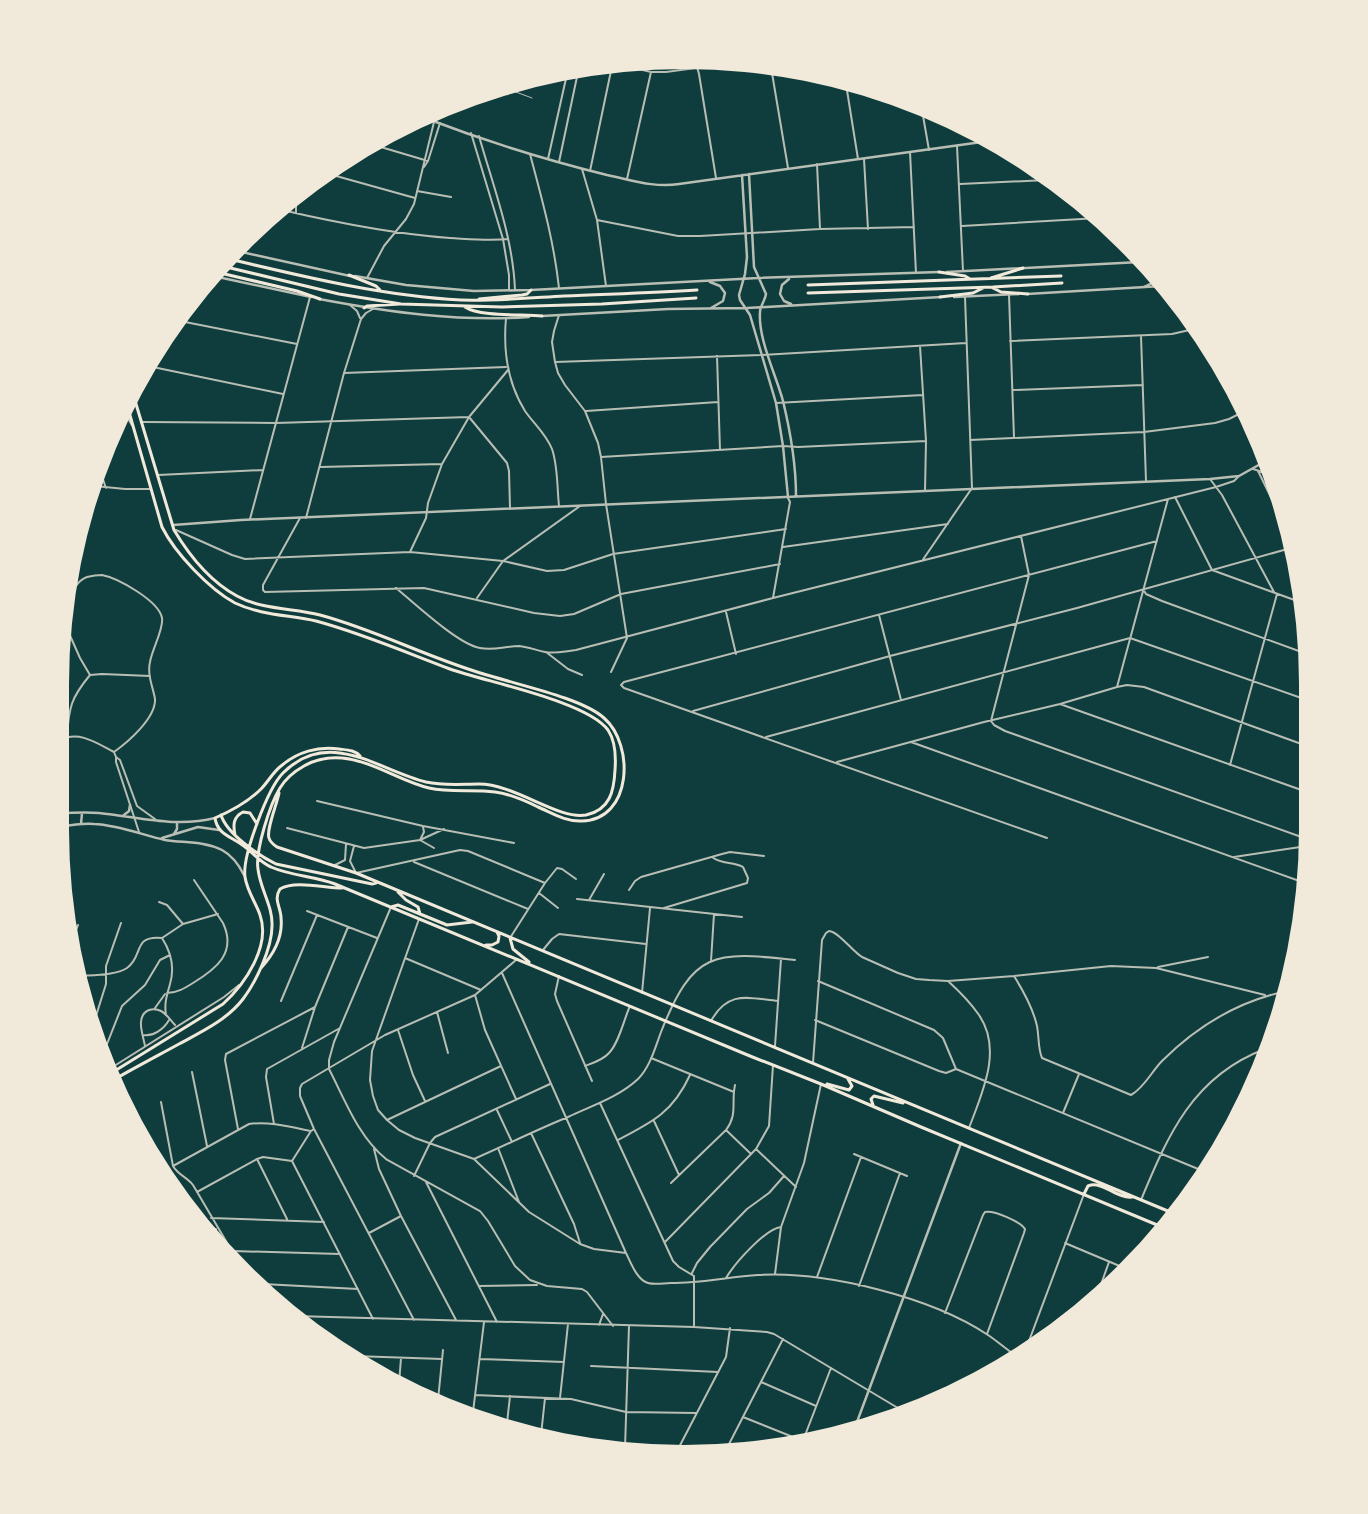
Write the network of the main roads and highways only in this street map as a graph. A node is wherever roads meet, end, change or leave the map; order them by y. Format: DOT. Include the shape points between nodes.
graph roads {
  1 [pos="237,261"];
  2 [pos="231,268"];
  3 [pos="1023,268"];
  4 [pos="939,272"];
  5 [pos="225,274"];
  6 [pos="349,275"];
  7 [pos="1061,276"];
  8 [pos="989,279"];
  9 [pos="970,280"];
  10 [pos="1062,283"];
  11 [pos="808,285"];
  12 [pos="984,287"];
  13 [pos="993,287"];
  14 [pos="380,290"];
  15 [pos="531,290"];
  16 [pos="696,290"];
  17 [pos="808,293"];
  18 [pos="1028,294"];
  19 [pos="940,296"];
  20 [pos="696,298"];
  21 [pos="320,299"];
  22 [pos="475,300"];
  23 [pos="401,304"];
  24 [pos="464,307"];
  25 [pos="364,308"];
  26 [pos="542,316"];
  27 [pos="136,405"];
  28 [pos="130,417"];
  29 [pos="361,756"];
  30 [pos="279,789"];
  31 [pos="221,816"];
  32 [pos="257,824"];
  33 [pos="235,835"];
  34 [pos="376,883"];
  35 [pos="342,888"];
  36 [pos="398,892"];
  37 [pos="391,907"];
  38 [pos="420,914"];
  39 [pos="419,918"];
  40 [pos="473,922"];
  41 [pos="459,924"];
  42 [pos="497,932"];
  43 [pos="459,935"];
  44 [pos="510,938"];
  45 [pos="483,945"];
  46 [pos="534,966"];
  47 [pos="259,970"];
  48 [pos="118,1069"];
  49 [pos="121,1076"];
  50 [pos="847,1078"];
  51 [pos="821,1084"];
  52 [pos="906,1103"];
  53 [pos="875,1107"];
  54 [pos="1084,1194"];
  55 [pos="1133,1197"];
  56 [pos="1167,1211"];
  57 [pos="1157,1224"];
  1 -- 14 [label="main road"];
  2 -- 23 [label="main road" via="339,294"];
  3 -- 8 [label="main road"];
  4 -- 9 [label="main road" via="965,276"];
  5 -- 21 [label="main road" via="297,290"];
  6 -- 14 [label="main road"];
  7 -- 8 [label="main road"];
  8 -- 9 [label="main road"];
  9 -- 11 [label="main road"];
  10 -- 13 [label="main road"];
  12 -- 13 [label="main road"];
  12 -- 17 [label="main road"];
  12 -- 19 [label="main road" via="973,293"];
  13 -- 18 [label="main road" via="1001,292"];
  14 -- 22 [label="main road"];
  15 -- 22 [label="main road" via="522,295"];
  16 -- 22 [label="main road"];
  20 -- 24 [label="main road"];
  23 -- 24 [label="main road"];
  23 -- 25 [label="main road"];
  24 -- 26 [label="main road" via="473,311"];
  27 -- 30 [label="main road" via="174,530 187,549 224,588 255,604 320,615 453,665 584,706 604,718 618,735 624,768 622,786 612,808 596,819 584,821 561,817 511,795 426,787 343,758 324,758 302,766"];
  28 -- 29 [label="main road" via="162,527 182,555 222,595 253,609 318,622 451,670 582,711 608,730 616,754 616,769 612,797 607,804 583,815 555,809 500,786 428,782"];
  29 -- 31 [label="main road" via="352,751 330,748 304,752 280,766 252,797"];
  29 -- 32 [label="main road" via="323,752 300,760 274,784"];
  30 -- 34 [label="main road" via="268,833 270,841 277,847 356,873"];
  30 -- 47 [label="main road" via="258,850 258,869 272,923"];
  31 -- 33 [label="main road"];
  31 -- 35 [label="main road" via="215,818 219,830 261,861 273,868 327,881"];
  32 -- 33 [label="main road" via="250,813 243,812 235,819"];
  32 -- 48 [label="main road" via="245,877 260,913 262,930 256,956 243,982 223,1004"];
  33 -- 34 [label="main road" via="276,864"];
  34 -- 36 [label="main road"];
  35 -- 37 [label="main road"];
  35 -- 47 [label="main road" via="294,885 280,889 276,899 282,918 281,929 269,959"];
  36 -- 38 [label="main road" via="418,907"];
  36 -- 40 [label="main road"];
  37 -- 38 [label="main road" via="398,905"];
  37 -- 39 [label="main road"];
  38 -- 39 [label="main road"];
  38 -- 41 [label="main road" via="443,924"];
  39 -- 43 [label="main road"];
  40 -- 41 [label="main road"];
  40 -- 42 [label="main road"];
  41 -- 43 [label="main road"];
  42 -- 44 [label="main road"];
  42 -- 45 [label="main road" via="498,942"];
  43 -- 45 [label="main road"];
  44 -- 46 [label="main road" via="513,949"];
  44 -- 50 [label="main road"];
  45 -- 46 [label="main road"];
  46 -- 51 [label="main road"];
  47 -- 49 [label="main road" via="244,998 221,1020"];
  50 -- 51 [label="main road" via="852,1086 849,1090"];
  50 -- 52 [label="main road"];
  51 -- 53 [label="main road"];
  52 -- 53 [label="main road" via="874,1096 870,1102"];
  52 -- 55 [label="main road"];
  53 -- 54 [label="main road"];
  54 -- 55 [label="main road" via="1088,1186 1095,1185 1125,1198"];
  54 -- 57 [label="main road"];
  55 -- 56 [label="main road"];
}
